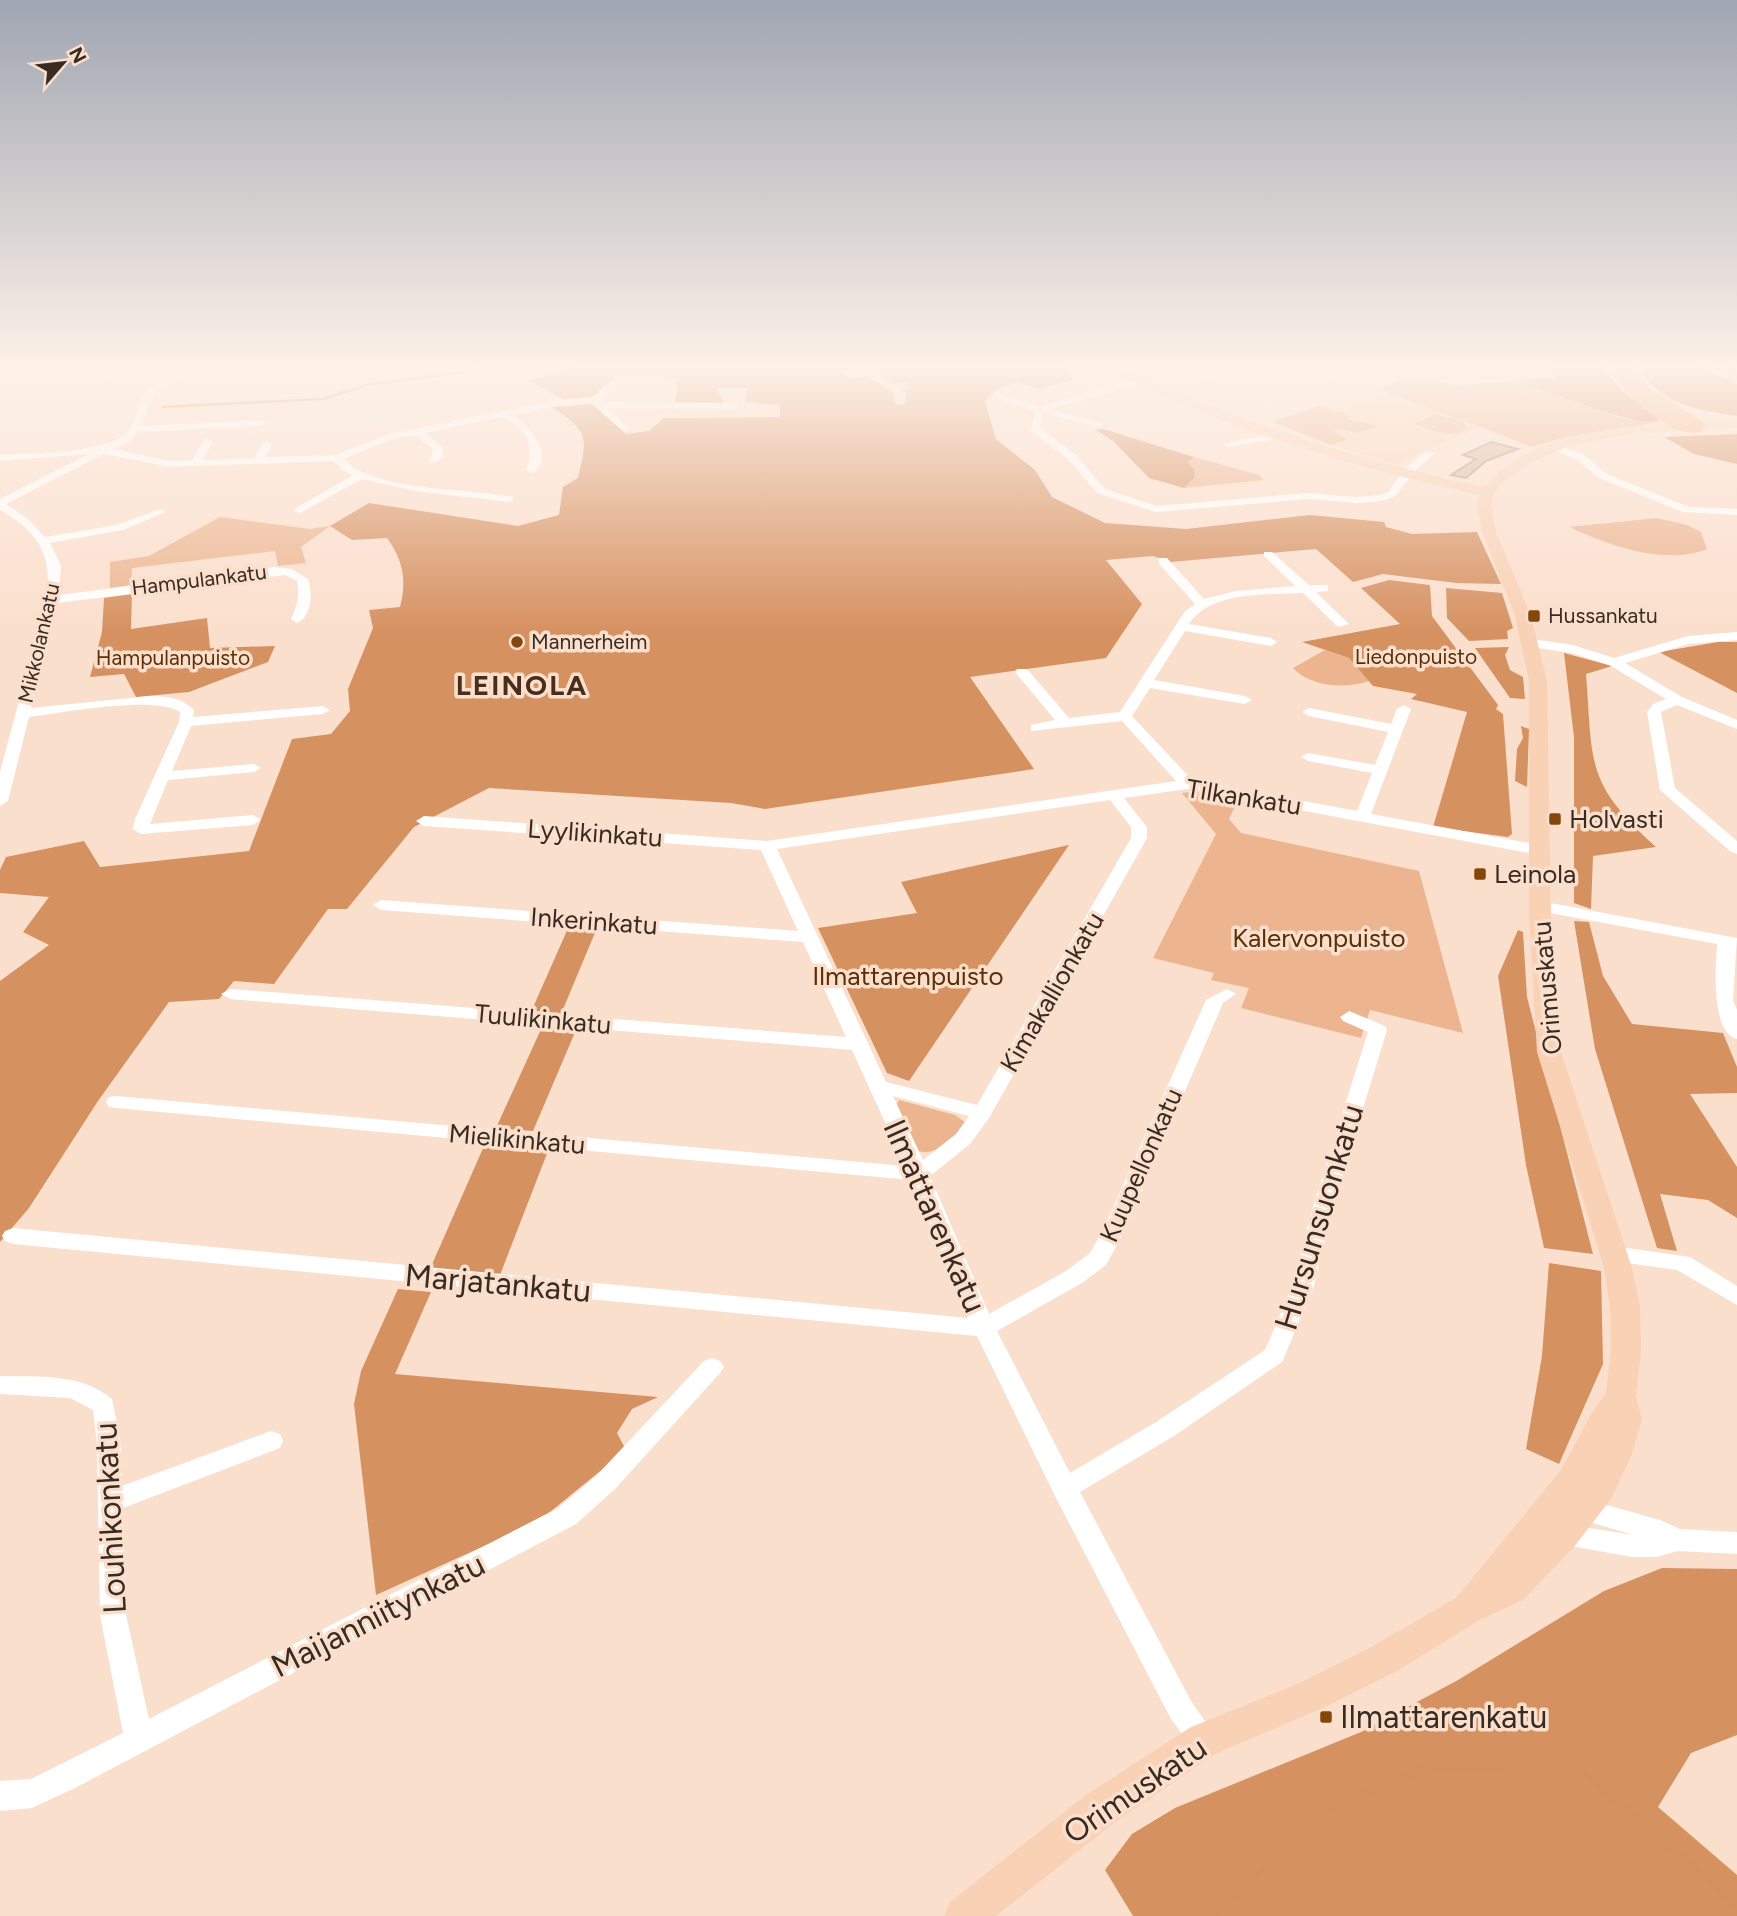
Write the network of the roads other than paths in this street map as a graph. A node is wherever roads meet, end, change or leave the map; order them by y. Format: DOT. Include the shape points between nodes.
graph roads {
  1 [pos="68,453"];
  2 [pos="99,453"];
  3 [pos="122,453"];
  4 [pos="201,453"];
  5 [pos="262,453"];
  6 [pos="347,453"];
  7 [pos="438,453"];
  8 [pos="537,453"];
  9 [pos="1067,453"];
  10 [pos="1329,453"];
  11 [pos="1430,453"];
  12 [pos="1544,453"];
  13 [pos="1570,453"];
  14 [pos="0,458"];
  15 [pos="337,458"];
  16 [pos="433,460"];
  17 [pos="258,461"];
  18 [pos="195,463"];
  19 [pos="531,471"];
  20 [pos="1406,475"];
  21 [pos="359,476"];
  22 [pos="1487,492"];
  23 [pos="509,499"];
  24 [pos="0,504"];
  25 [pos="300,510"];
  26 [pos="160,512"];
  27 [pos="1737,512"];
  28 [pos="41,541"];
  29 [pos="1268,554"];
  30 [pos="1163,561"];
  31 [pos="1324,588"];
  32 [pos="1307,590"];
  33 [pos="52,600"];
  34 [pos="1201,603"];
  35 [pos="297,619"];
  36 [pos="1343,624"];
  37 [pos="1182,627"];
  38 [pos="1737,636"];
  39 [pos="1271,642"];
  40 [pos="1531,643"];
  41 [pos="1614,662"];
  42 [pos="1022,672"];
  43 [pos="1146,683"];
  44 [pos="1677,700"];
  45 [pos="1245,701"];
  46 [pos="1404,709"];
  47 [pos="323,710"];
  48 [pos="1309,712"];
  49 [pos="23,713"];
  50 [pos="1125,716"];
  51 [pos="186,722"];
  52 [pos="1065,723"];
  53 [pos="1737,725"];
  54 [pos="1036,728"];
  55 [pos="1395,729"];
  56 [pos="1308,757"];
  57 [pos="254,768"];
  58 [pos="1378,770"];
  59 [pos="162,776"];
  60 [pos="1187,784"];
  61 [pos="1115,796"];
  62 [pos="0,802"];
  63 [pos="1362,818"];
  64 [pos="253,820"];
  65 [pos="424,821"];
  66 [pos="767,846"];
  67 [pos="1737,849"];
  68 [pos="1540,850"];
  69 [pos="381,905"];
  70 [pos="1540,906"];
  71 [pos="808,937"];
  72 [pos="1732,942"];
  73 [pos="230,994"];
  74 [pos="1227,994"];
  75 [pos="1349,1017"];
  76 [pos="1737,1033"];
  77 [pos="856,1044"];
  78 [pos="877,1086"];
  79 [pos="116,1102"];
  80 [pos="982,1112"];
  81 [pos="919,1174"];
  82 [pos="13,1236"];
  83 [pos="1613,1254"];
  84 [pos="1737,1297"];
  85 [pos="984,1328"];
  86 [pos="712,1367"];
  87 [pos="0,1385"];
  88 [pos="271,1441"];
  89 [pos="1064,1489"];
  90 [pos="109,1502"];
  91 [pos="1561,1518"];
  92 [pos="1737,1543"];
  93 [pos="138,1737"];
  94 [pos="1204,1740"];
  95 [pos="0,1796"];
  96 [pos="964,1916"];
  1 -- 14 [label="street"];
  2 -- 24 [label="street"];
  3 -- 18 [label="street" via="161,463"];
  4 -- 18 [label="street"];
  5 -- 17 [label="street"];
  6 -- 15 [label="street"];
  7 -- 16 [label="street"];
  8 -- 19 [label="street"];
  9 -- 20 [label="street" via="1094,486 1116,499 1156,509 1309,496 1373,500 1392,494"];
  10 -- 20 [label="main road"];
  11 -- 20 [label="street"];
  12 -- 22 [label="main road" via="1517,465"];
  13 -- 27 [label="street" via="1603,476 1687,510"];
  15 -- 17 [label="street"];
  15 -- 21 [label="street"];
  17 -- 18 [label="street"];
  20 -- 22 [label="main road"];
  21 -- 23 [label="street"];
  21 -- 25 [label="street"];
  22 -- 40 [label="main road, Orimuskatu" via="1484,505 1489,532"];
  24 -- 28 [label="street, Mikkolankatu"];
  26 -- 28 [label="street" via="119,528"];
  28 -- 33 [label="street, Mikkolankatu" via="55,566"];
  29 -- 32 [label="street"];
  30 -- 34 [label="street"];
  31 -- 32 [label="street"];
  32 -- 34 [label="street"];
  32 -- 36 [label="street"];
  33 -- 35 [label="street, Hampulankatu" via="288,572 302,579 305,587"];
  33 -- 49 [label="street, Mikkolankatu"];
  34 -- 37 [label="street"];
  37 -- 39 [label="street"];
  37 -- 43 [label="street"];
  38 -- 41 [label="street" via="1688,640"];
  40 -- 41 [label="street" via="1573,649"];
  40 -- 68 [label="main road, Orimuskatu" via="1538,681"];
  41 -- 44 [label="street"];
  42 -- 52 [label="street"];
  43 -- 45 [label="street"];
  43 -- 50 [label="street"];
  44 -- 53 [label="street"];
  44 -- 67 [label="street" via="1654,712 1668,790"];
  46 -- 55 [label="street"];
  47 -- 51 [label="street"];
  48 -- 55 [label="street"];
  49 -- 51 [label="street" via="159,700 187,710"];
  49 -- 62 [label="street, Mikkolankatu"];
  50 -- 52 [label="street"];
  50 -- 60 [label="street"];
  51 -- 59 [label="street"];
  52 -- 54 [label="street"];
  55 -- 58 [label="street"];
  56 -- 58 [label="street"];
  57 -- 59 [label="street"];
  58 -- 63 [label="street"];
  59 -- 64 [label="street" via="141,829"];
  60 -- 61 [label="street, Tilkankatu"];
  60 -- 63 [label="street, Tilkankatu"];
  61 -- 66 [label="street, Tilkankatu"];
  61 -- 80 [label="street, Kimakallionkatu" via="1139,827 1139,838"];
  63 -- 68 [label="street, Tilkankatu"];
  65 -- 66 [label="street, Lyylikinkatu"];
  66 -- 71 [label="street, Ilmattarenkatu"];
  68 -- 70 [label="main road, Orimuskatu"];
  69 -- 71 [label="street, Inkerinkatu"];
  70 -- 72 [label="street"];
  70 -- 83 [label="main road, Orimuskatu" via="1549,1052"];
  71 -- 77 [label="street, Ilmattarenkatu"];
  72 -- 76 [label="street" via="1724,1000"];
  73 -- 77 [label="street, Tuulikinkatu"];
  74 -- 85 [label="street, Kuupellonkatu" via="1215,1000 1098,1259"];
  75 -- 89 [label="street, Hursunsuonkatu" via="1378,1030 1303,1286 1274,1356"];
  77 -- 78 [label="street, Ilmattarenkatu"];
  78 -- 80 [label="street"];
  78 -- 81 [label="street, Ilmattarenkatu"];
  79 -- 81 [label="street, Mielikinkatu"];
  80 -- 81 [label="street, Kimakallionkatu" via="963,1139"];
  81 -- 85 [label="street, Ilmattarenkatu"];
  82 -- 85 [label="street, Marjatankatu"];
  83 -- 84 [label="street" via="1682,1263"];
  83 -- 91 [label="main road, Orimuskatu" via="1625,1306 1620,1397 1626,1419 1616,1454"];
  85 -- 89 [label="street, Ilmattarenkatu"];
  86 -- 93 [label="street, Maijanniitynkatu" via="606,1482 567,1516"];
  87 -- 90 [label="street, Louhikonkatu" via="76,1391 100,1401 108,1422"];
  88 -- 90 [label="street"];
  89 -- 94 [label="street, Ilmattarenkatu" via="1181,1710"];
  90 -- 93 [label="street, Louhikonkatu" via="113,1615"];
  91 -- 92 [label="street" via="1632,1546 1677,1540"];
  91 -- 94 [label="main road, Orimuskatu" via="1511,1589 1468,1609 1384,1660"];
  93 -- 95 [label="street, Maijanniitynkatu" via="32,1793"];
  94 -- 96 [label="main road, Orimuskatu" via="1100,1809"];
}
